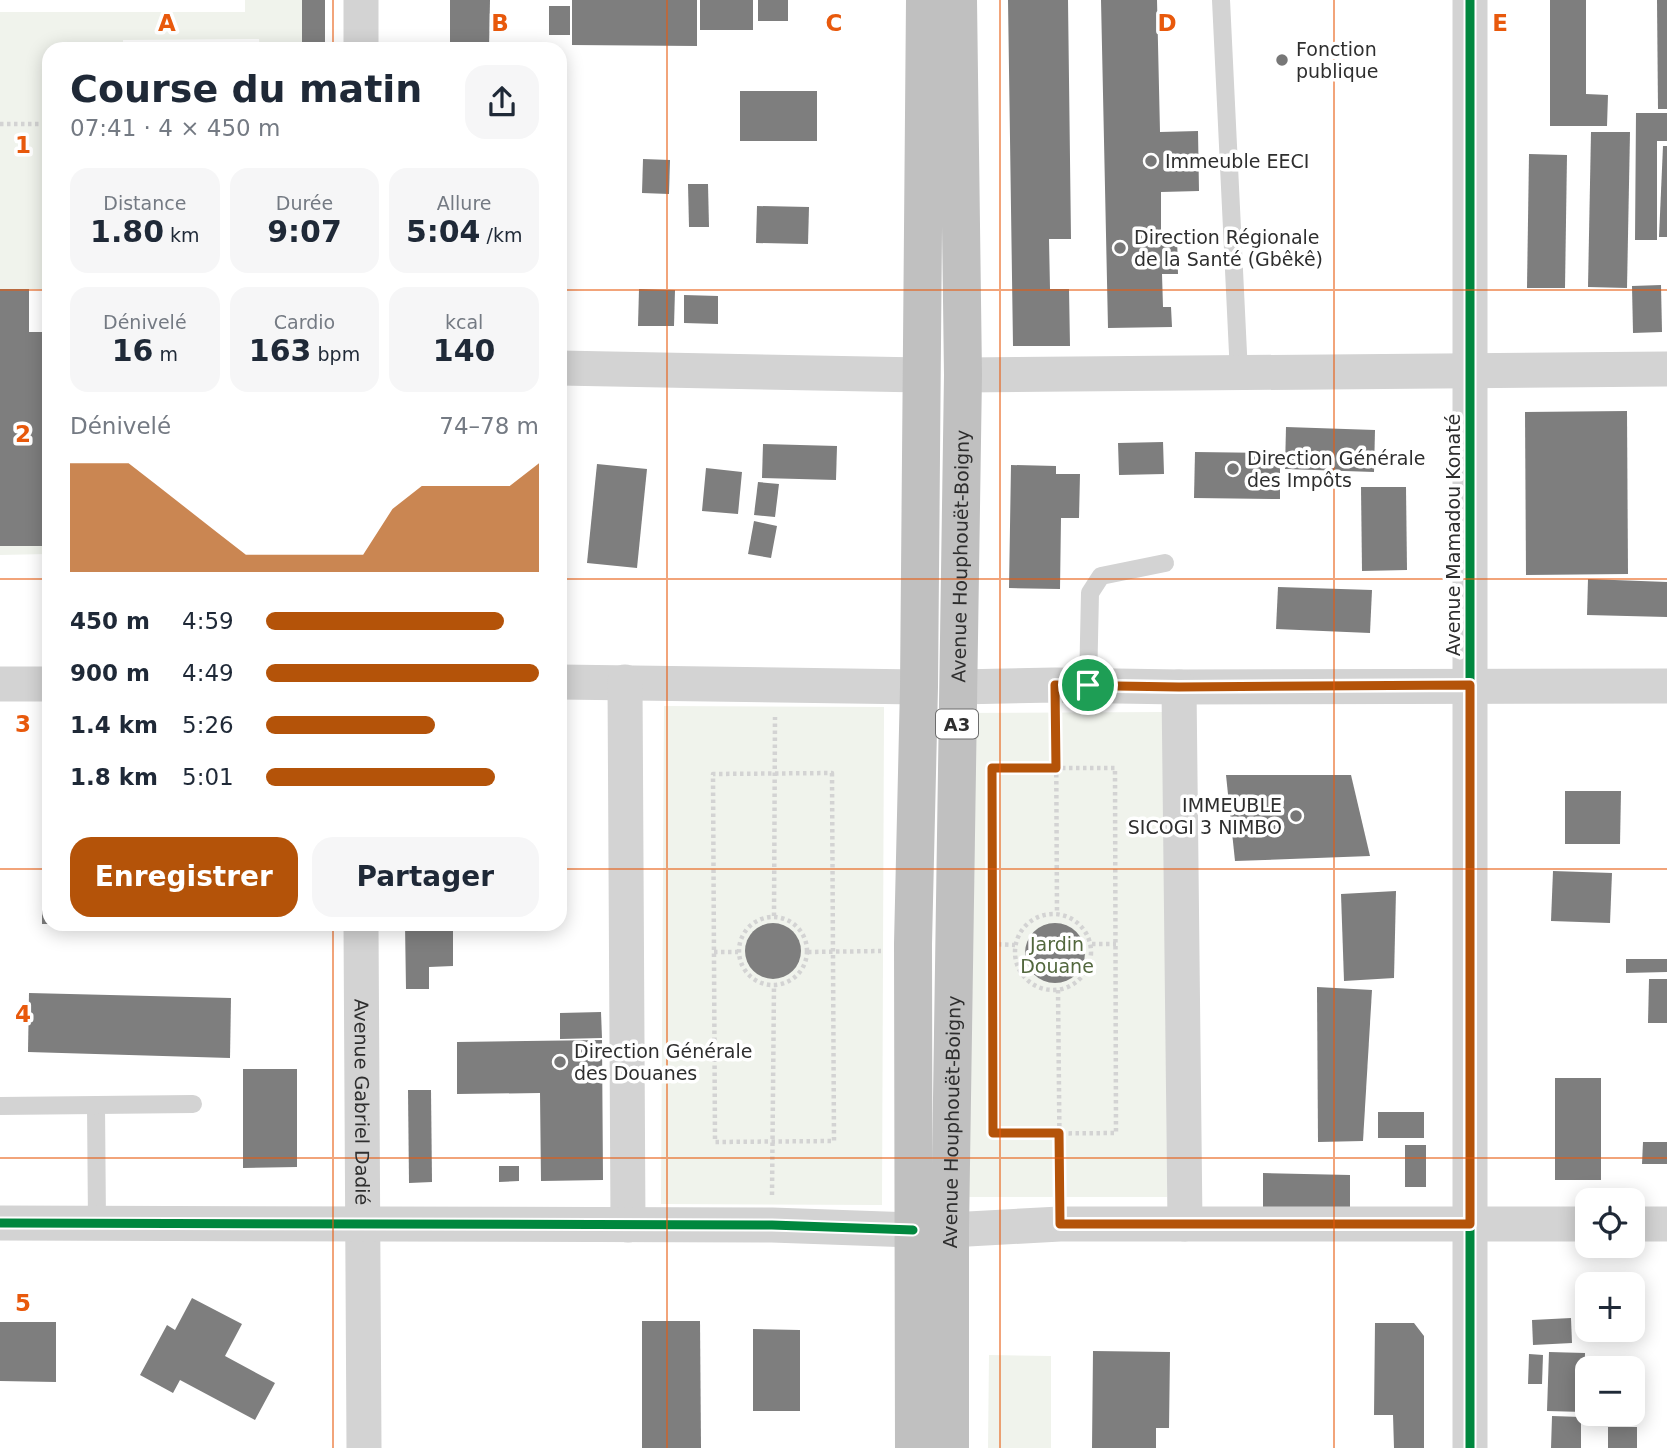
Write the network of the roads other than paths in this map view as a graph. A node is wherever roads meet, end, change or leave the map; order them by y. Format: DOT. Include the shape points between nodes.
graph roads {
  1 [pos="361,0"];
  2 [pos="925,0"];
  3 [pos="958,0"];
  4 [pos="1221,0"];
  5 [pos="1470,0"];
  6 [pos="361,42"];
  7 [pos="567,368"];
  8 [pos="1470,369"];
  9 [pos="1667,369"];
  10 [pos="1239,373"];
  11 [pos="922,374"];
  12 [pos="962,374"];
  13 [pos="1165,563"];
  14 [pos="625,681"];
  15 [pos="567,682"];
  16 [pos="0,684"];
  17 [pos="42,684"];
  18 [pos="1071,685"];
  19 [pos="1470,685"];
  20 [pos="1667,685"];
  21 [pos="919,687"];
  22 [pos="958,687"];
  23 [pos="1179,687"];
  24 [pos="361,931"];
  25 [pos="193,1104"];
  26 [pos="96,1105"];
  27 [pos="0,1106"];
  28 [pos="0,1223"];
  29 [pos="97,1224"];
  30 [pos="362,1224"];
  31 [pos="1185,1224"];
  32 [pos="1470,1224"];
  33 [pos="1575,1224"];
  34 [pos="1645,1224"];
  35 [pos="1667,1224"];
  36 [pos="628,1225"];
  37 [pos="931,1230"];
  38 [pos="364,1448"];
  39 [pos="914,1448"];
  40 [pos="950,1448"];
  41 [pos="1470,1448"];
  1 -- 6 [label="street"];
  2 -- 11 [label="highway, Avenue Houphouët-Boigny / A3"];
  3 -- 12 [label="highway, Avenue Houphouët-Boigny / A3"];
  4 -- 10 [label="lane"];
  5 -- 8 [label="street, Avenue Mamadou Konaté"];
  7 -- 11 [label="street"];
  8 -- 9 [label="street"];
  8 -- 10 [label="street"];
  8 -- 19 [label="street, Avenue Mamadou Konaté"];
  10 -- 12 [label="street"];
  11 -- 21 [label="highway, Avenue Houphouët-Boigny / A3"];
  12 -- 22 [label="highway, Avenue Houphouët-Boigny / A3"];
  13 -- 18 [label="lane" via="1101,576 1090,593"];
  14 -- 15 [label="street"];
  14 -- 21 [label="street"];
  14 -- 36 [label="street"];
  16 -- 17 [label="street"];
  18 -- 22 [label="street"];
  18 -- 23 [label="street"];
  19 -- 20 [label="street"];
  19 -- 23 [label="street"];
  19 -- 32 [label="street, Avenue Mamadou Konaté"];
  21 -- 37 [label="highway, Avenue Houphouët-Boigny / A3" via="913,952"];
  22 -- 37 [label="highway, Avenue Houphouët-Boigny / A3"];
  23 -- 31 [label="street"];
  24 -- 30 [label="street, Avenue Gabriel Dadié"];
  25 -- 26 [label="lane"];
  26 -- 27 [label="lane"];
  26 -- 29 [label="lane"];
  28 -- 29 [label="street"];
  29 -- 30 [label="street"];
  30 -- 36 [label="street"];
  30 -- 38 [label="street, Avenue Gabriel Dadié"];
  31 -- 32 [label="street"];
  31 -- 37 [label="street"];
  32 -- 33 [label="street"];
  32 -- 41 [label="street, Avenue Mamadou Konaté"];
  34 -- 35 [label="street"];
  36 -- 37 [label="street"];
  37 -- 39 [label="highway, Avenue Houphouët-Boigny / A3"];
  37 -- 40 [label="highway, Avenue Houphouët-Boigny / A3"];
}
